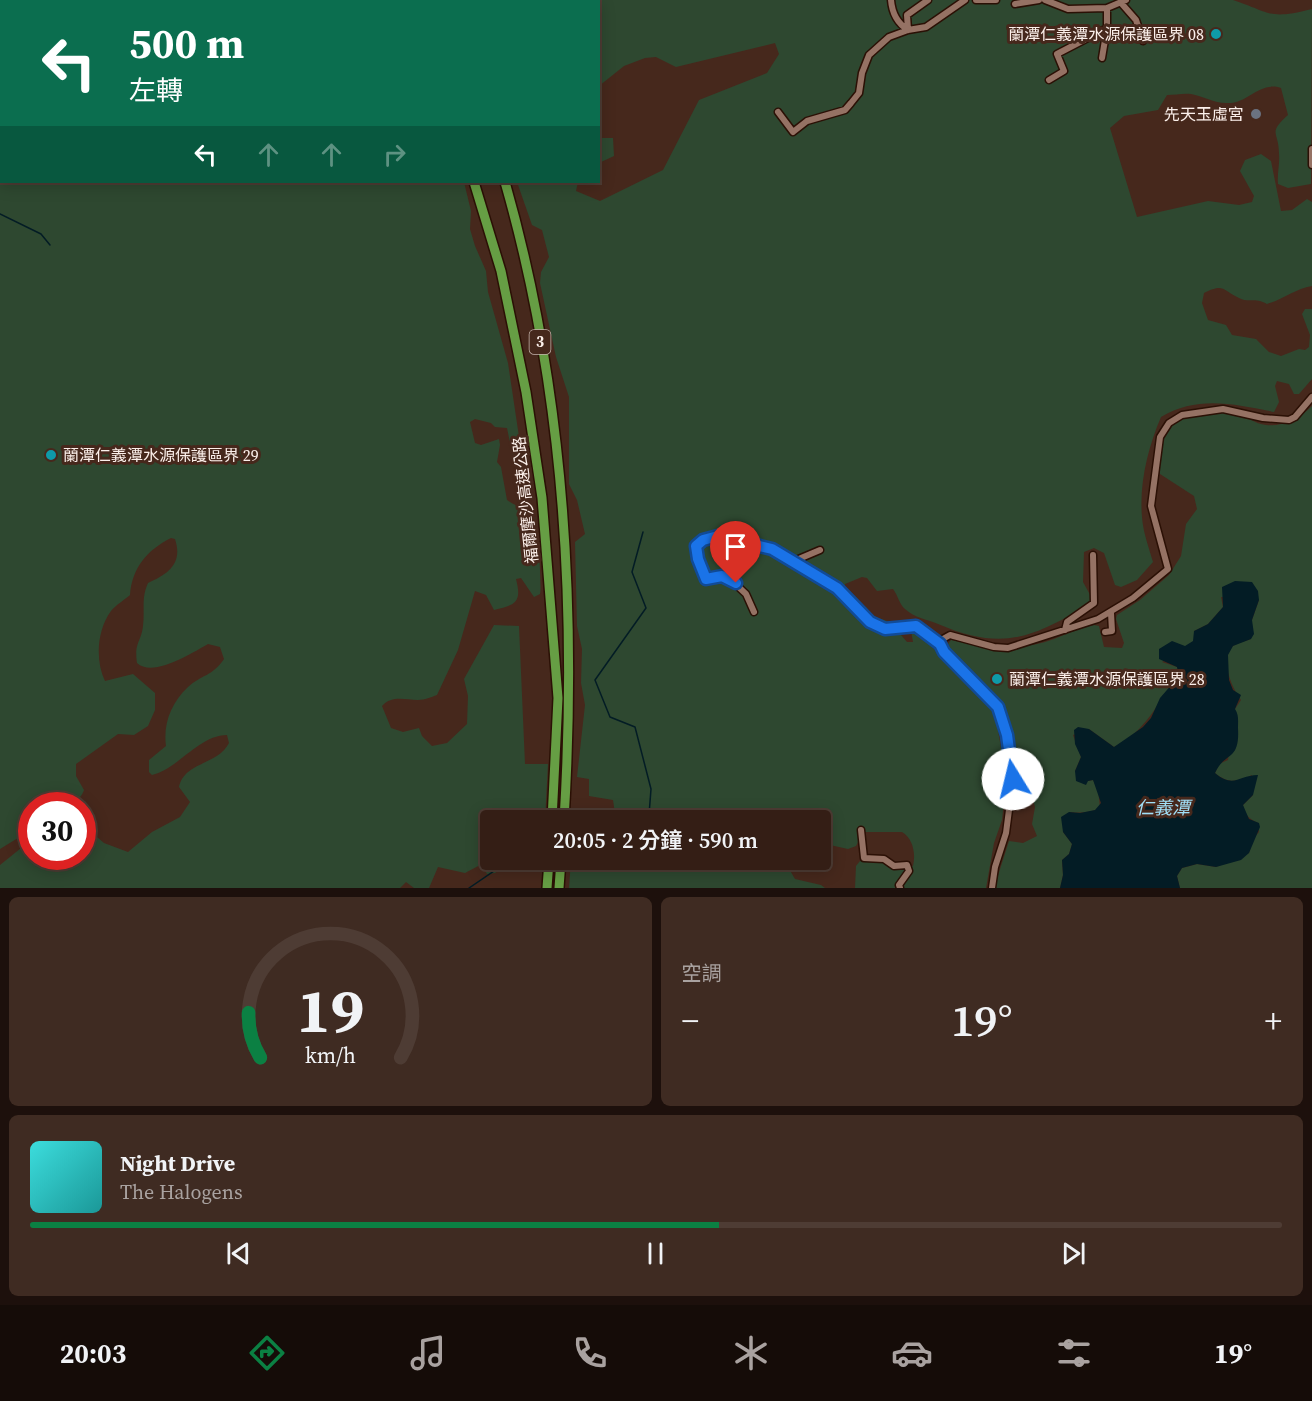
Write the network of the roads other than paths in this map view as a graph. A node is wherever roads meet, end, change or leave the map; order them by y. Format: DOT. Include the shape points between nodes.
graph roads {
  1 [pos="891,0"];
  2 [pos="928,0"];
  3 [pos="965,0"];
  4 [pos="976,0"];
  5 [pos="996,0"];
  6 [pos="1039,0"];
  7 [pos="1045,0"];
  8 [pos="1124,2"];
  9 [pos="1015,4"];
  10 [pos="1107,8"];
  11 [pos="1107,28"];
  12 [pos="908,30"];
  13 [pos="1143,41"];
  14 [pos="1102,58"];
  15 [pos="1049,80"];
  16 [pos="778,112"];
  17 [pos="1312,149"];
  18 [pos="1312,165"];
  19 [pos="474,183"];
  20 [pos="505,183"];
  21 [pos="1312,396"];
  22 [pos="820,550"];
  23 [pos="1093,555"];
  24 [pos="794,561"];
  25 [pos="754,612"];
  26 [pos="1111,613"];
  27 [pos="1065,630"];
  28 [pos="1105,632"];
  29 [pos="940,644"];
  30 [pos="553,810"];
  31 [pos="565,810"];
  32 [pos="861,830"];
  33 [pos="548,870"];
  34 [pos="561,870"];
  35 [pos="547,885"];
  36 [pos="560,885"];
  37 [pos="900,888"];
  38 [pos="992,888"];
  1 -- 12 [label="street" via="901,26"];
  2 -- 12 [label="street" via="907,15"];
  3 -- 12 [label="street" via="926,27"];
  4 -- 5 [label="street"];
  6 -- 9 [label="street"];
  7 -- 10 [label="street" via="1068,9"];
  8 -- 10 [label="street"];
  8 -- 13 [label="street"];
  10 -- 11 [label="street"];
  11 -- 14 [label="street"];
  11 -- 15 [label="street" via="1057,54 1064,71"];
  12 -- 16 [label="street" via="889,37 869,55 859,93 845,110 822,114 793,132"];
  17 -- 18 [label="street"];
  19 -- 30 [label="highway, 福爾摩沙高速公路 / 3" via="501,271 526,392 542,498 558,698"];
  20 -- 31 [label="highway, 福爾摩沙高速公路 / 3" via="520,234 550,392 562,505 570,698"];
  21 -- 26 [label="street" via="1289,420 1216,409 1182,415 1169,423 1160,437 1151,506 1168,569"];
  22 -- 24 [label="street"];
  23 -- 27 [label="street" via="1094,603 1067,622"];
  24 -- 25 [label="street" via="772,549 718,536 698,542 698,559 706,579 728,577 746,594"];
  24 -- 29 [label="street" via="837,588 870,622 885,629 916,626"];
  26 -- 27 [label="street"];
  26 -- 28 [label="street" via="1112,632"];
  27 -- 29 [label="street" via="1008,648 950,635"];
  29 -- 38 [label="street" via="998,707 1007,735 1013,779 1006,833"];
  32 -- 37 [label="street" via="864,858 884,858 894,866 907,865 909,871"];
  33 -- 35 [label="highway"];
  34 -- 36 [label="highway"];
}
